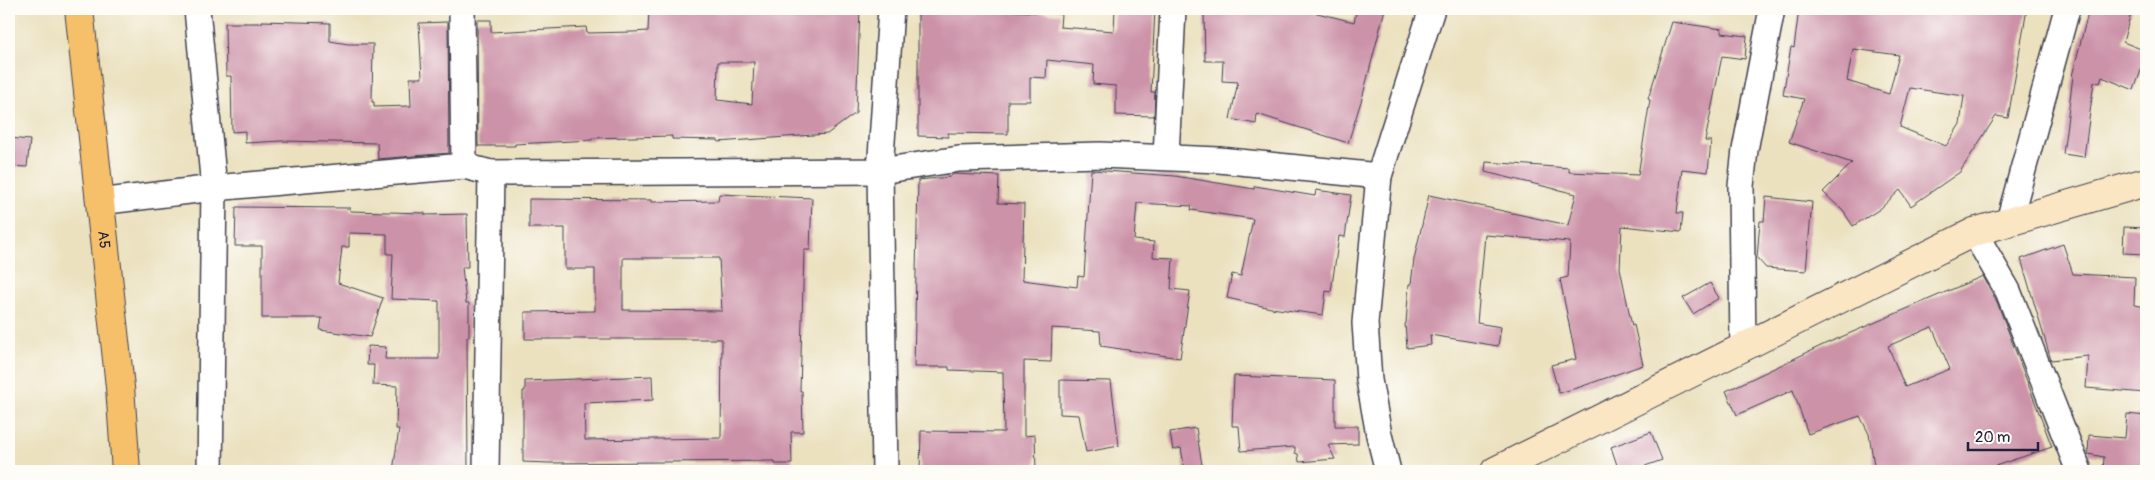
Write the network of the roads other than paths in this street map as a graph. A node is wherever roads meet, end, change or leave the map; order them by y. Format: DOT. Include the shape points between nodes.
graph roads {
  1 [pos="79,9"];
  2 [pos="198,9"];
  3 [pos="462,9"];
  4 [pos="891,9"];
  5 [pos="1173,9"];
  6 [pos="1432,9"];
  7 [pos="1772,9"];
  8 [pos="2067,9"];
  9 [pos="1166,157"];
  10 [pos="464,166"];
  11 [pos="880,171"];
  12 [pos="491,173"];
  13 [pos="1379,176"];
  14 [pos="2146,182"];
  15 [pos="214,188"];
  16 [pos="99,202"];
  17 [pos="2009,221"];
  18 [pos="1974,232"];
  19 [pos="1743,348"];
  20 [pos="126,471"];
  21 [pos="210,471"];
  22 [pos="486,471"];
  23 [pos="884,471"];
  24 [pos="1388,471"];
  25 [pos="1495,471"];
  26 [pos="2080,471"];
  1 -- 16 [label="highway, A5 / A5"];
  2 -- 15 [label="street"];
  3 -- 10 [label="street"];
  4 -- 11 [label="street"];
  5 -- 9 [label="street"];
  6 -- 13 [label="street"];
  7 -- 19 [label="street" via="1741,186"];
  8 -- 17 [label="street"];
  9 -- 11 [label="street" via="1100,155 959,159"];
  9 -- 13 [label="street"];
  10 -- 12 [label="street"];
  10 -- 15 [label="street"];
  11 -- 12 [label="street"];
  11 -- 23 [label="street"];
  12 -- 22 [label="street"];
  13 -- 24 [label="street" via="1365,323 1369,380"];
  14 -- 17 [label="street"];
  15 -- 16 [label="street"];
  15 -- 21 [label="street"];
  16 -- 20 [label="highway, A5 / A5"];
  17 -- 18 [label="street"];
  18 -- 19 [label="street"];
  18 -- 26 [label="street" via="2008,291"];
  19 -- 25 [label="street"];
}
